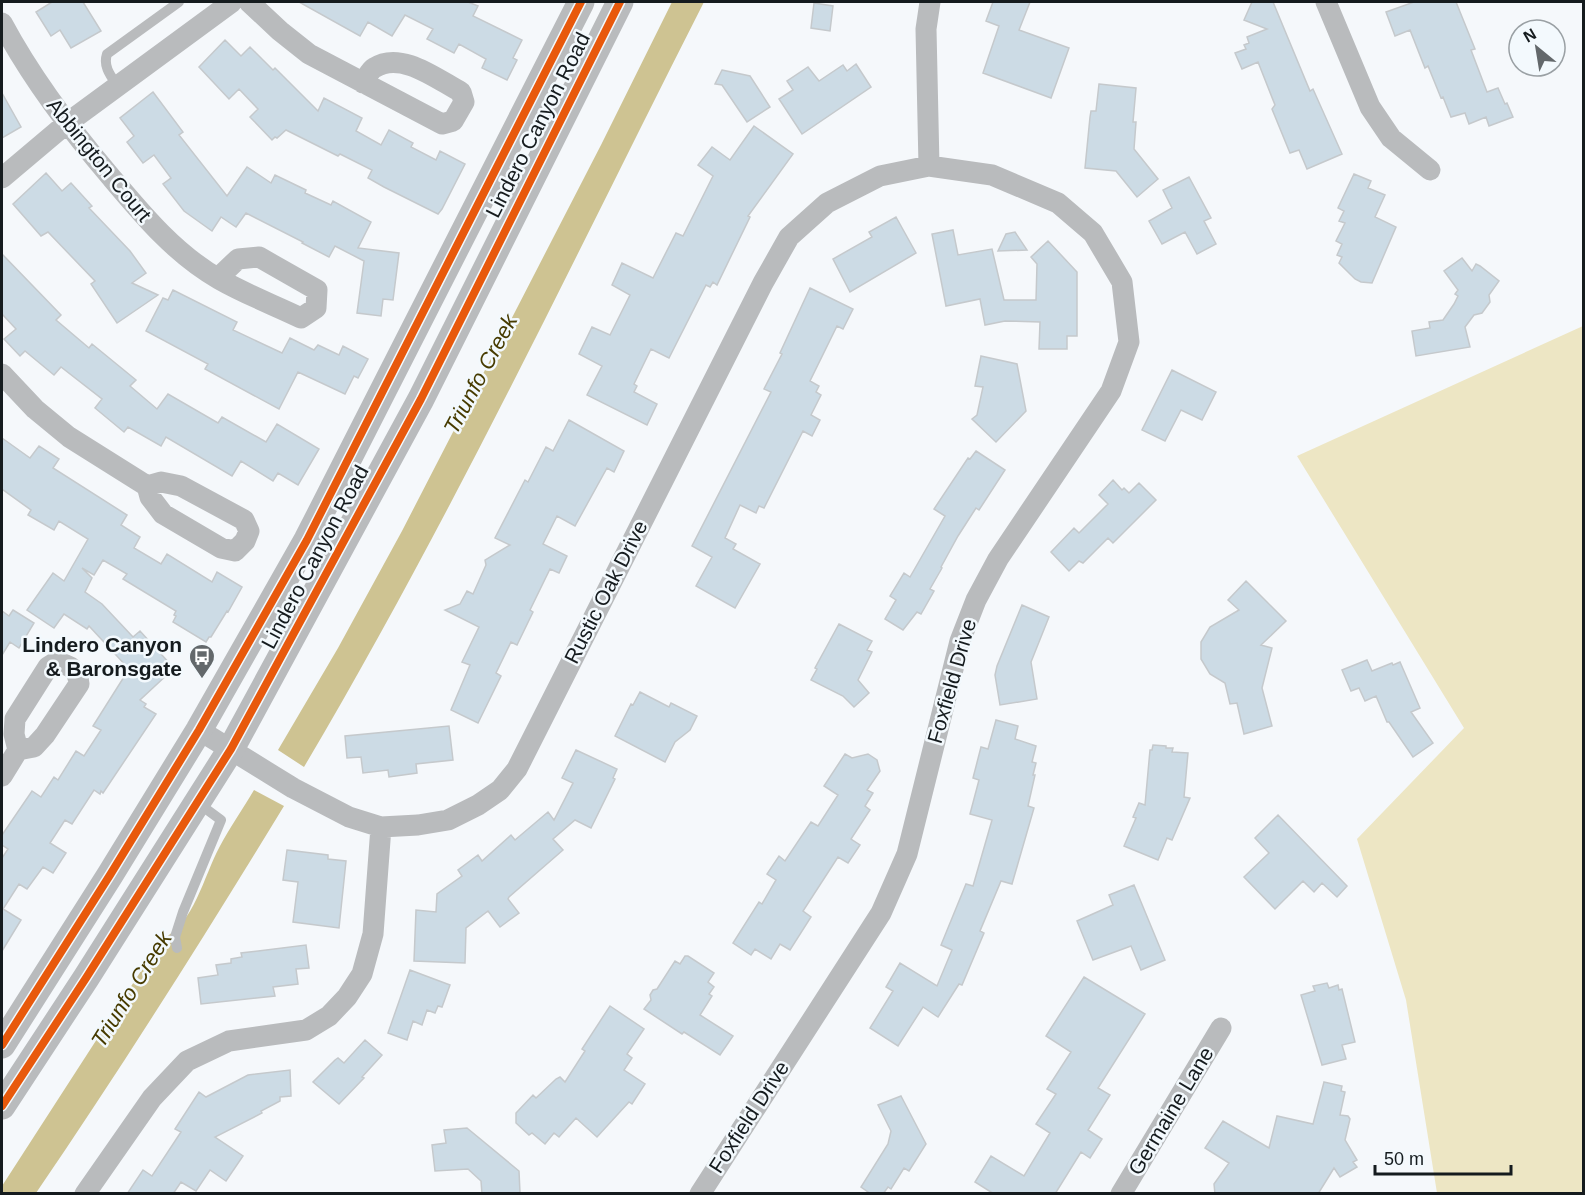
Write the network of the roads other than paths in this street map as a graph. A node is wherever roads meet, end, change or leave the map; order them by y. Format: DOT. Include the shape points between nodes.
graph roads {
  1 [pos="179,2"];
  2 [pos="232,2"];
  3 [pos="249,2"];
  4 [pos="581,2"];
  5 [pos="620,2"];
  6 [pos="930,2"];
  7 [pos="1326,2"];
  8 [pos="2,23"];
  9 [pos="363,83"];
  10 [pos="117,85"];
  11 [pos="66,124"];
  12 [pos="929,166"];
  13 [pos="1430,170"];
  14 [pos="2,178"];
  15 [pos="218,278"];
  16 [pos="2,374"];
  17 [pos="147,486"];
  18 [pos="199,730"];
  19 [pos="231,749"];
  20 [pos="18,750"];
  21 [pos="2,776"];
  22 [pos="198,803"];
  23 [pos="381,827"];
  24 [pos="177,948"];
  25 [pos="1221,1028"];
  26 [pos="2,1045"];
  27 [pos="2,1106"];
  28 [pos="85,1194"];
  29 [pos="700,1194"];
  30 [pos="1121,1194"];
  1 -- 10 [label="lane" via="107,54 106,68"];
  2 -- 10 [label="street"];
  3 -- 9 [label="street" via="309,54"];
  4 -- 18 [label="street, Lindero Canyon Road" via="308,540"];
  5 -- 19 [label="street, Lindero Canyon Road" via="421,399"];
  6 -- 12 [label="street" via="926,29"];
  7 -- 13 [label="street" via="1370,108 1391,138"];
  8 -- 11 [label="street, Abbington Court"];
  10 -- 11 [label="street"];
  11 -- 14 [label="street"];
  11 -- 15 [label="street, Abbington Court" via="143,216 177,249"];
  12 -- 23 [label="street, Rustic Oak Drive" via="880,176 827,203 789,237 517,768 500,790 448,820"];
  12 -- 29 [label="street, Foxfield Drive" via="992,175 1058,203 1093,233 1122,282 1129,342 1111,391 998,559 976,600 960,642 907,854 881,913"];
  16 -- 17 [label="street" via="69,437"];
  18 -- 19 [label="street, Rustic Oak Drive"];
  18 -- 26 [label="street, Lindero Canyon Road"];
  19 -- 22 [label="street, Lindero Canyon Road"];
  19 -- 23 [label="street, Rustic Oak Drive" via="349,818"];
  20 -- 21 [label="street"];
  22 -- 24 [label="lane" via="221,820 183,912 175,937"];
  22 -- 27 [label="street, Lindero Canyon Road"];
  23 -- 28 [label="street" via="373,934 362,974 347,997 329,1016 306,1030 229,1041 187,1061 152,1098"];
  25 -- 30 [label="street, Germaine Lane"];
}
